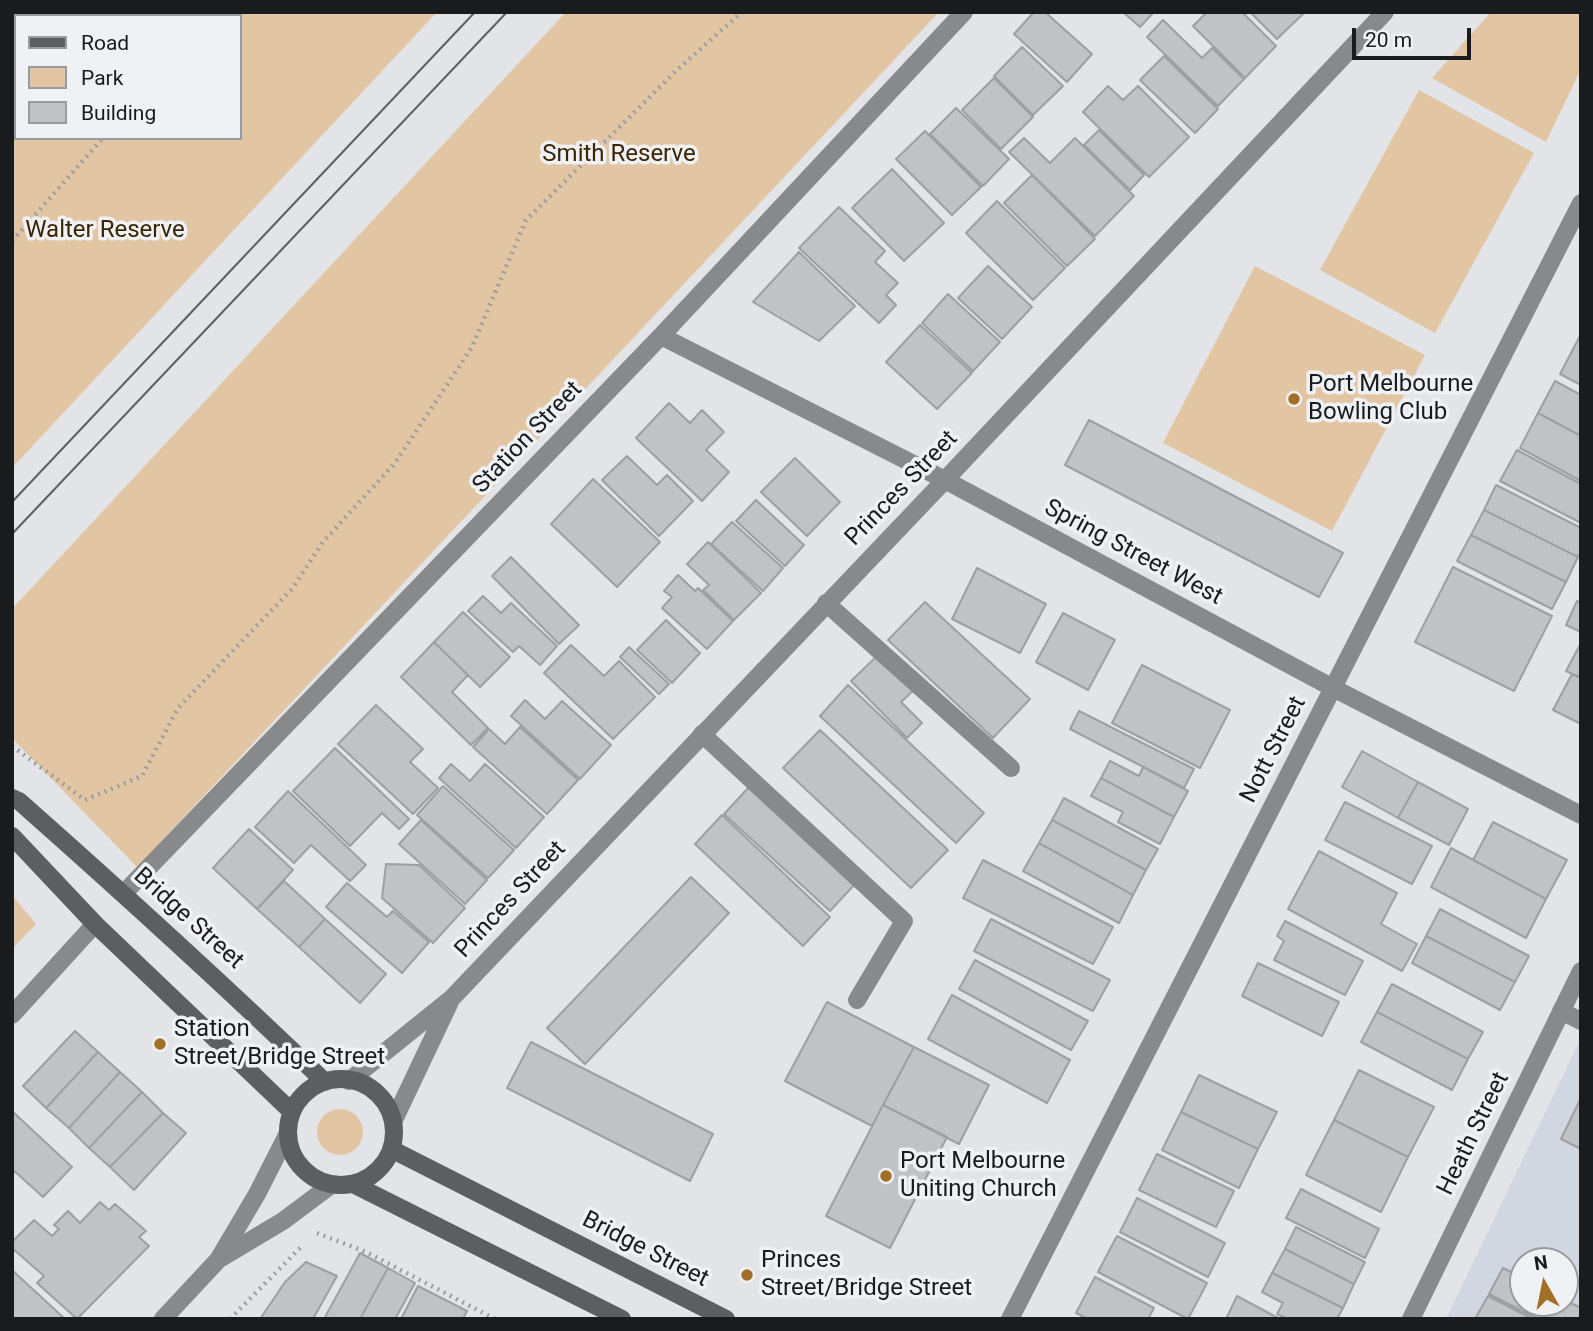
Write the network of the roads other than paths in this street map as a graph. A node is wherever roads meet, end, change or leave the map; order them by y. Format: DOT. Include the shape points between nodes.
graph roads {
  1 [pos="964,12"];
  2 [pos="1385,12"];
  3 [pos="1581,203"];
  4 [pos="661,336"];
  5 [pos="944,481"];
  6 [pos="826,603"];
  7 [pos="1333,688"];
  8 [pos="702,734"];
  9 [pos="1011,768"];
  10 [pos="12,798"];
  11 [pos="1581,815"];
  12 [pos="12,835"];
  13 [pos="124,893"];
  14 [pos="95,924"];
  15 [pos="1581,971"];
  16 [pos="452,998"];
  17 [pos="857,1000"];
  18 [pos="1561,1011"];
  19 [pos="12,1015"];
  20 [pos="1581,1021"];
  21 [pos="349,1081"];
  22 [pos="325,1082"];
  23 [pos="292,1112"];
  24 [pos="394,1121"];
  25 [pos="288,1133"];
  26 [pos="391,1149"];
  27 [pos="353,1184"];
  28 [pos="331,1185"];
  29 [pos="218,1260"];
  30 [pos="163,1319"];
  31 [pos="622,1319"];
  32 [pos="726,1319"];
  33 [pos="1010,1319"];
  34 [pos="1411,1319"];
  1 -- 4 [label="street, Station Street"];
  2 -- 5 [label="street, Princes Street"];
  3 -- 7 [label="street, Nott Street"];
  4 -- 5 [label="street, Spring Street West"];
  4 -- 13 [label="street, Station Street"];
  5 -- 6 [label="street, Princes Street"];
  5 -- 7 [label="street, Spring Street West"];
  6 -- 8 [label="street, Princes Street"];
  6 -- 9 [label="street"];
  7 -- 11 [label="street, Spring Street West"];
  7 -- 33 [label="street, Nott Street"];
  8 -- 16 [label="street, Princes Street"];
  8 -- 17 [label="street" via="904,921"];
  10 -- 13 [label="street, Bridge Street"];
  12 -- 14 [label="street"];
  13 -- 22 [label="street, Bridge Street"];
  14 -- 19 [label="street"];
  14 -- 23 [label="street"];
  15 -- 18 [label="street, Heath Street"];
  16 -- 21 [label="street, Princes Street"];
  16 -- 24 [label="street, Princes Street"];
  18 -- 20 [label="street"];
  18 -- 34 [label="street, Heath Street"];
  21 -- 22 [label="street"];
  21 -- 24 [label="street" via="382,1098"];
  22 -- 23 [label="street" via="300,1099"];
  23 -- 25 [label="street"];
  24 -- 26 [label="street"];
  25 -- 28 [label="street" via="291,1152 301,1167 314,1179"];
  25 -- 29 [label="street"];
  26 -- 27 [label="street" via="370,1177"];
  26 -- 32 [label="street, Bridge Street"];
  27 -- 28 [label="street"];
  27 -- 31 [label="street"];
  28 -- 29 [label="street"];
  29 -- 30 [label="street"];
}
